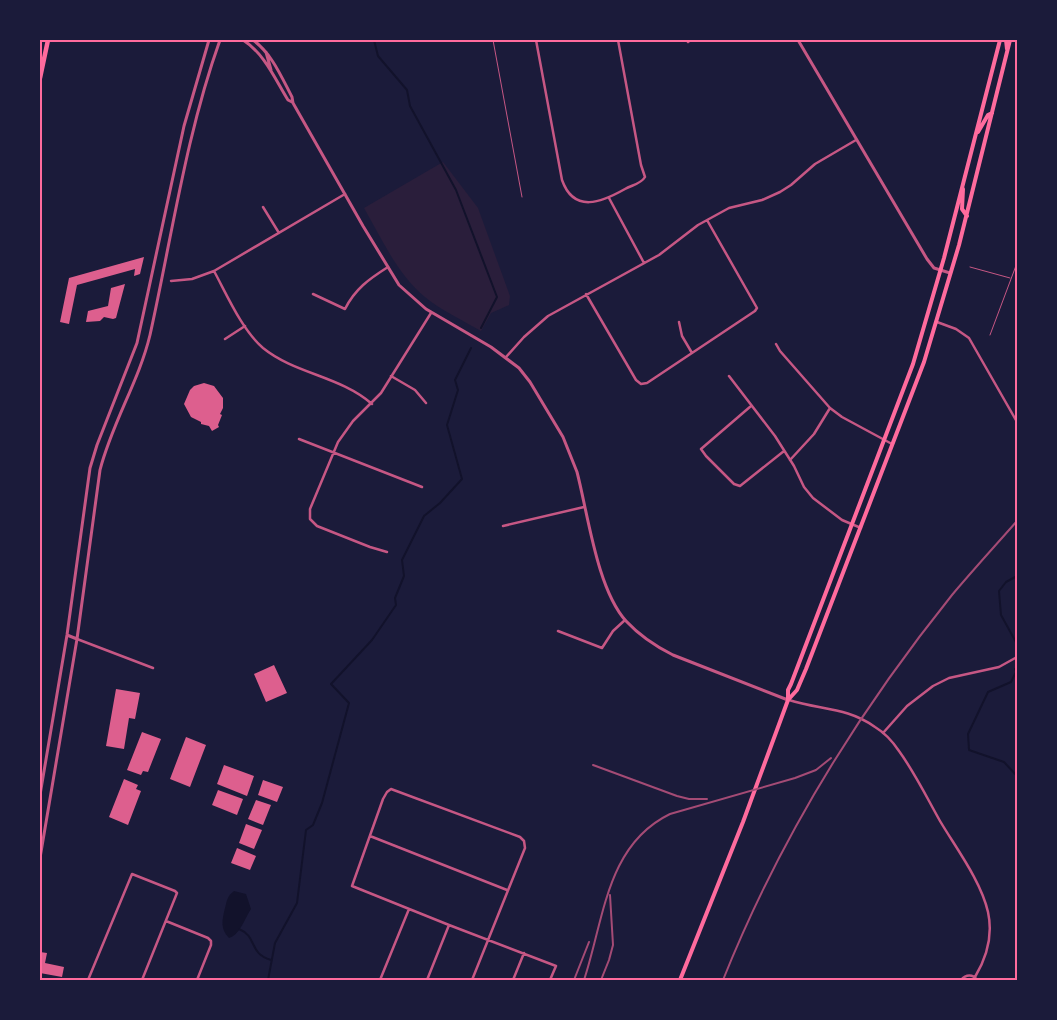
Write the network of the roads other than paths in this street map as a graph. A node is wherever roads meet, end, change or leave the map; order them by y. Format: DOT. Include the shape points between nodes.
graph roads {
  1 [pos="50,40"];
  2 [pos="209,40"];
  3 [pos="220,40"];
  4 [pos="243,40"];
  5 [pos="253,40"];
  6 [pos="493,40"];
  7 [pos="536,40"];
  8 [pos="618,40"];
  9 [pos="798,40"];
  10 [pos="1000,40"];
  11 [pos="1006,40"];
  12 [pos="1010,40"];
  13 [pos="266,52"];
  14 [pos="1007,54"];
  15 [pos="272,75"];
  16 [pos="40,78"];
  17 [pos="292,103"];
  18 [pos="992,113"];
  19 [pos="977,133"];
  20 [pos="856,140"];
  21 [pos="963,182"];
  22 [pos="345,194"];
  23 [pos="522,197"];
  24 [pos="609,198"];
  25 [pos="263,207"];
  26 [pos="967,216"];
  27 [pos="707,220"];
  28 [pos="278,233"];
  29 [pos="644,263"];
  30 [pos="1017,263"];
  31 [pos="388,267"];
  32 [pos="970,267"];
  33 [pos="941,270"];
  34 [pos="214,271"];
  35 [pos="950,273"];
  36 [pos="1012,278"];
  37 [pos="171,281"];
  38 [pos="314,294"];
  39 [pos="586,294"];
  40 [pos="431,312"];
  41 [pos="679,322"];
  42 [pos="937,322"];
  43 [pos="245,326"];
  44 [pos="990,335"];
  45 [pos="225,339"];
  46 [pos="776,344"];
  47 [pos="692,353"];
  48 [pos="506,357"];
  49 [pos="391,376"];
  50 [pos="729,376"];
  51 [pos="426,403"];
  52 [pos="372,404"];
  53 [pos="751,406"];
  54 [pos="830,408"];
  55 [pos="1017,422"];
  56 [pos="299,439"];
  57 [pos="885,440"];
  58 [pos="893,445"];
  59 [pos="784,450"];
  60 [pos="332,452"];
  61 [pos="790,460"];
  62 [pos="422,487"];
  63 [pos="586,507"];
  64 [pos="852,524"];
  65 [pos="503,526"];
  66 [pos="861,528"];
  67 [pos="388,552"];
  68 [pos="625,620"];
  69 [pos="558,632"];
  70 [pos="67,635"];
  71 [pos="77,639"];
  72 [pos="1017,656"];
  73 [pos="153,668"];
  74 [pos="788,700"];
  75 [pos="882,733"];
  76 [pos="40,795"];
  77 [pos="370,836"];
  78 [pos="40,858"];
  79 [pos="507,890"];
  80 [pos="408,909"];
  81 [pos="166,921"];
  82 [pos="449,925"];
  83 [pos="489,939"];
  84 [pos="524,953"];
  85 [pos="976,979"];
  86 [pos="88,980"];
  87 [pos="142,980"];
  88 [pos="197,980"];
  89 [pos="380,980"];
  90 [pos="426,980"];
  91 [pos="472,980"];
  92 [pos="513,980"];
  93 [pos="550,980"];
  94 [pos="680,980"];
  95 [pos="961,980"];
  1 -- 16 [label="highway"];
  2 -- 70 [label="street" via="184,126 137,343 90,468"];
  3 -- 71 [label="street" via="193,130 146,346 100,470"];
  4 -- 15 [label="street" via="257,51"];
  5 -- 13 [label="street"];
  6 -- 23 [label="lane"];
  7 -- 24 [label="street" via="565,188 573,197 587,202"];
  8 -- 24 [label="street" via="645,177 640,183"];
  9 -- 20 [label="street"];
  10 -- 19 [label="main road"];
  11 -- 14 [label="main road"];
  12 -- 14 [label="main road"];
  13 -- 15 [label="street"];
  13 -- 17 [label="street" via="289,91"];
  14 -- 18 [label="main road"];
  15 -- 17 [label="street"];
  17 -- 22 [label="street"];
  18 -- 19 [label="main road"];
  18 -- 26 [label="main road"];
  19 -- 21 [label="main road"];
  20 -- 27 [label="street" via="815,164 780,192 729,208"];
  20 -- 33 [label="street" via="927,259 934,268"];
  21 -- 26 [label="main road" via="962,209"];
  21 -- 33 [label="main road"];
  22 -- 28 [label="street"];
  22 -- 31 [label="street"];
  24 -- 29 [label="street"];
  25 -- 28 [label="street"];
  26 -- 35 [label="main road"];
  27 -- 29 [label="street"];
  27 -- 47 [label="street" via="757,308"];
  28 -- 34 [label="street"];
  29 -- 39 [label="street"];
  30 -- 36 [label="lane"];
  31 -- 38 [label="street" via="362,285 345,309"];
  31 -- 40 [label="street" via="405,291"];
  32 -- 36 [label="lane"];
  33 -- 35 [label="street"];
  33 -- 57 [label="main road" via="913,364"];
  34 -- 37 [label="street" via="192,279"];
  34 -- 43 [label="street"];
  35 -- 42 [label="main road"];
  36 -- 44 [label="lane"];
  39 -- 47 [label="street" via="638,383 647,383"];
  39 -- 48 [label="street" via="548,316"];
  40 -- 48 [label="street"];
  40 -- 49 [label="street"];
  41 -- 47 [label="street" via="682,336"];
  42 -- 55 [label="street" via="969,338"];
  42 -- 58 [label="main road"];
  43 -- 45 [label="street"];
  43 -- 52 [label="street" via="272,354 347,386"];
  46 -- 54 [label="street"];
  48 -- 63 [label="street" via="530,382 563,437 578,472"];
  49 -- 51 [label="street" via="415,390"];
  49 -- 52 [label="street"];
  50 -- 53 [label="street"];
  52 -- 60 [label="street" via="345,431"];
  53 -- 59 [label="street"];
  53 -- 59 [label="street" via="701,449 706,456 740,486"];
  54 -- 57 [label="street"];
  54 -- 61 [label="street" via="814,434"];
  56 -- 60 [label="street"];
  57 -- 58 [label="street"];
  57 -- 64 [label="main road"];
  58 -- 66 [label="main road"];
  59 -- 61 [label="street"];
  60 -- 62 [label="street"];
  60 -- 67 [label="street" via="310,509 310,519 324,529"];
  61 -- 64 [label="street" via="804,488 813,498"];
  63 -- 65 [label="street"];
  63 -- 68 [label="street" via="601,575"];
  64 -- 66 [label="street"];
  64 -- 74 [label="main road" via="788,690"];
  66 -- 74 [label="main road" via="797,690"];
  68 -- 69 [label="street" via="602,648"];
  68 -- 74 [label="street" via="672,655"];
  70 -- 71 [label="street"];
  70 -- 76 [label="street"];
  71 -- 73 [label="street"];
  71 -- 78 [label="street"];
  72 -- 75 [label="street" via="999,667 949,678 933,686 907,706"];
  74 -- 75 [label="street" via="854,714"];
  74 -- 94 [label="main road"];
  75 -- 85 [label="street" via="903,757 984,900 990,928 989,943"];
  77 -- 79 [label="street"];
  77 -- 79 [label="street" via="386,792 391,789 520,837 525,848"];
  77 -- 80 [label="street" via="352,886"];
  79 -- 83 [label="street"];
  80 -- 82 [label="street"];
  80 -- 89 [label="street"];
  81 -- 86 [label="street" via="177,893 132,874"];
  81 -- 87 [label="street"];
  81 -- 88 [label="street" via="211,941"];
  82 -- 83 [label="street"];
  82 -- 90 [label="street"];
  83 -- 84 [label="street"];
  83 -- 91 [label="street"];
  84 -- 92 [label="street"];
  84 -- 93 [label="street" via="556,966"];
  85 -- 95 [label="street" via="968,976"];
}
